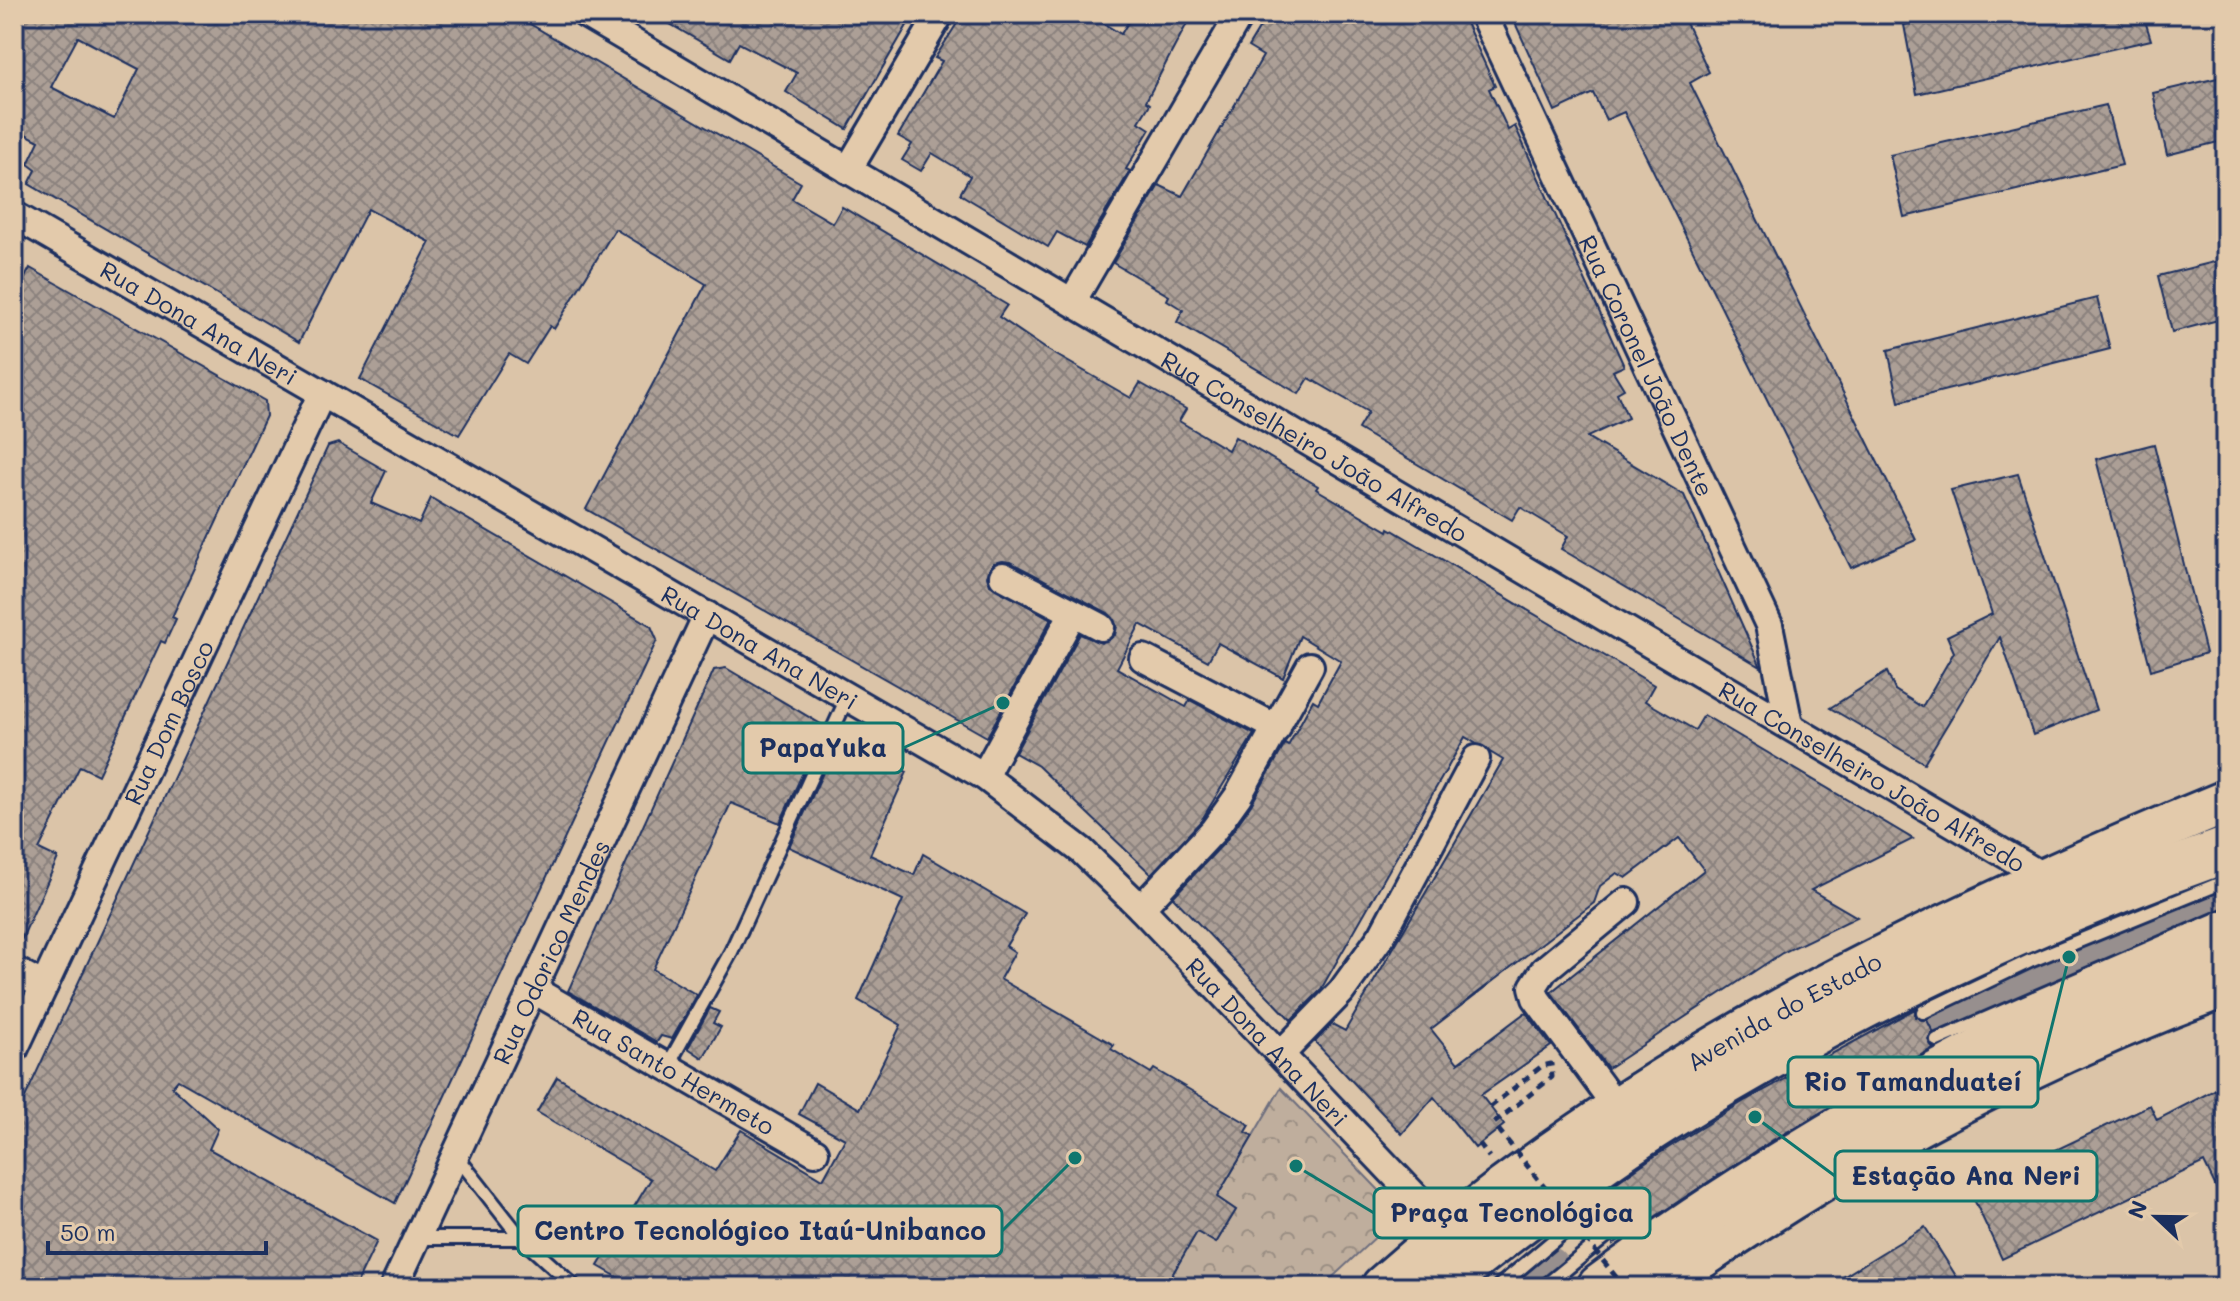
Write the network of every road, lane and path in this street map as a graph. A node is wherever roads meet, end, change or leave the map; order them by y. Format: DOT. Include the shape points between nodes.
graph roads {
  1 [pos="940,14"];
  2 [pos="1240,14"];
  3 [pos="1483,14"];
  4 [pos="589,15"];
  5 [pos="848,170"];
  6 [pos="16,220"];
  7 [pos="1073,300"];
  8 [pos="322,393"];
  9 [pos="1003,576"];
  10 [pos="1073,613"];
  11 [pos="707,615"];
  12 [pos="1101,627"];
  13 [pos="1143,658"];
  14 [pos="1310,666"];
  15 [pos="848,696"];
  16 [pos="1789,725"];
  17 [pos="1277,728"];
  18 [pos="1476,759"];
  19 [pos="984,776"];
  20 [pos="2226,802"];
  21 [pos="2226,850"];
  22 [pos="2044,877"];
  23 [pos="2226,881"];
  24 [pos="1626,902"];
  25 [pos="1141,908"];
  26 [pos="2226,915"];
  27 [pos="2226,943"];
  28 [pos="14,970"];
  29 [pos="2226,985"];
  30 [pos="44,986"];
  31 [pos="532,989"];
  32 [pos="1923,1012"];
  33 [pos="1937,1040"];
  34 [pos="14,1050"];
  35 [pos="1281,1054"];
  36 [pos="666,1068"];
  37 [pos="1490,1107"];
  38 [pos="1618,1109"];
  39 [pos="1494,1123"];
  40 [pos="1498,1129"];
  41 [pos="815,1152"];
  42 [pos="455,1154"];
  43 [pos="1590,1210"];
  44 [pos="1449,1232"];
  45 [pos="1606,1236"];
  46 [pos="417,1238"];
  47 [pos="521,1238"];
  48 [pos="394,1287"];
  49 [pos="575,1287"];
  50 [pos="1383,1287"];
  51 [pos="1437,1287"];
  52 [pos="1498,1287"];
  53 [pos="1544,1287"];
  54 [pos="1600,1287"];
  55 [pos="1624,1287"];
  56 [pos="1658,1287"];
  1 -- 5 [label="street"];
  2 -- 7 [label="street"];
  3 -- 16 [label="street, Rua Coronel João Dente" via="1769,625"];
  4 -- 5 [label="street, Rua Conselheiro João Alfredo"];
  5 -- 7 [label="street, Rua Conselheiro João Alfredo"];
  6 -- 8 [label="street, Rua Dona Ana Neri"];
  7 -- 16 [label="street, Rua Conselheiro João Alfredo"];
  8 -- 11 [label="street, Rua Dona Ana Neri"];
  8 -- 30 [label="street, Rua Dom Bosco"];
  9 -- 10 [label="street"];
  10 -- 12 [label="street"];
  10 -- 19 [label="street"];
  11 -- 15 [label="street, Rua Dona Ana Neri"];
  11 -- 31 [label="street, Rua Odorico Mendes"];
  13 -- 17 [label="street"];
  14 -- 17 [label="street"];
  15 -- 19 [label="street, Rua Dona Ana Neri"];
  15 -- 36 [label="lane" via="731,952"];
  16 -- 22 [label="street, Rua Conselheiro João Alfredo"];
  17 -- 25 [label="street" via="1213,831"];
  18 -- 35 [label="street" via="1382,935 1341,992"];
  19 -- 25 [label="street, Rua Dona Ana Neri" via="1082,851"];
  20 -- 22 [label="main road, Avenida do Estado"];
  21 -- 51 [label="highway, Avenida do Estado" via="2012,934 1916,978 1801,1041 1665,1120"];
  22 -- 38 [label="main road, Avenida do Estado" via="1867,962 1692,1058"];
  23 -- 32 [label="lane" via="2030,961"];
  24 -- 38 [label="street" via="1544,970 1533,987"];
  25 -- 35 [label="street, Rua Dona Ana Neri"];
  26 -- 33 [label="lane"];
  27 -- 54 [label="highway" via="1984,1049 1809,1147"];
  28 -- 30 [label="street"];
  29 -- 56 [label="main road" via="1982,1091 1795,1194"];
  30 -- 34 [label="street, Rua Dom Bosco"];
  31 -- 36 [label="street, Rua Santo Hermeto"];
  31 -- 42 [label="street, Rua Odorico Mendes"];
  35 -- 44 [label="street, Rua Dona Ana Neri"];
  36 -- 41 [label="street, Rua Santo Hermeto"];
  37 -- 39 [label="path" via="1551,1064 1552,1077"];
  38 -- 44 [label="main road, Avenida do Estado"];
  40 -- 55 [label="path, bridge"];
  42 -- 46 [label="street, Rua Odorico Mendes"];
  42 -- 47 [label="lane"];
  43 -- 52 [label="lane"];
  44 -- 50 [label="main road, Avenida do Estado"];
  45 -- 53 [label="lane"];
  46 -- 47 [label="lane"];
  46 -- 48 [label="street, Rua Odorico Mendes"];
  47 -- 49 [label="lane"];
}
